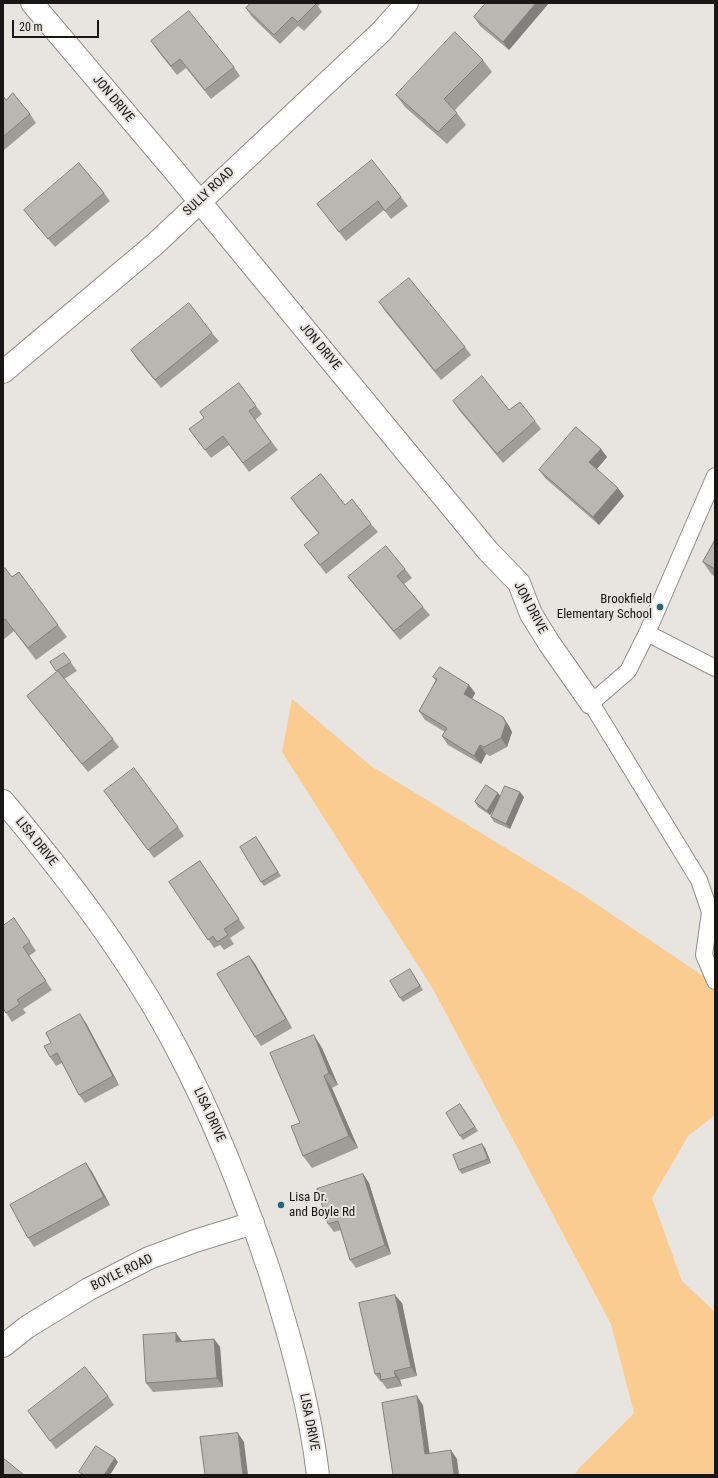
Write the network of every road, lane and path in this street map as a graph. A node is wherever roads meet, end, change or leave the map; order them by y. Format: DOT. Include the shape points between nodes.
graph roads {
  1 [pos="32,3"];
  2 [pos="407,3"];
  3 [pos="199,202"];
  4 [pos="3,372"];
  5 [pos="715,476"];
  6 [pos="647,633"];
  7 [pos="715,668"];
  8 [pos="591,703"];
  9 [pos="3,800"];
  10 [pos="715,980"];
  11 [pos="254,1223"];
  12 [pos="3,1346"];
  13 [pos="318,1475"];
  1 -- 3 [label="street, JON DRIVE"];
  2 -- 3 [label="street, SULLY ROAD" via="381,32"];
  3 -- 4 [label="street, SULLY ROAD" via="154,245"];
  3 -- 8 [label="street, JON DRIVE" via="488,551 519,583 535,620"];
  5 -- 6 [label="lane"];
  6 -- 7 [label="lane"];
  6 -- 8 [label="lane" via="628,671"];
  8 -- 10 [label="lane" via="699,880 710,912 704,956"];
  9 -- 11 [label="street, LISA DRIVE" via="73,888 133,974 176,1048 219,1135"];
  11 -- 12 [label="street, BOYLE ROAD" via="149,1258 83,1293 27,1327"];
  11 -- 13 [label="street, LISA DRIVE" via="285,1321 301,1384"];
}
